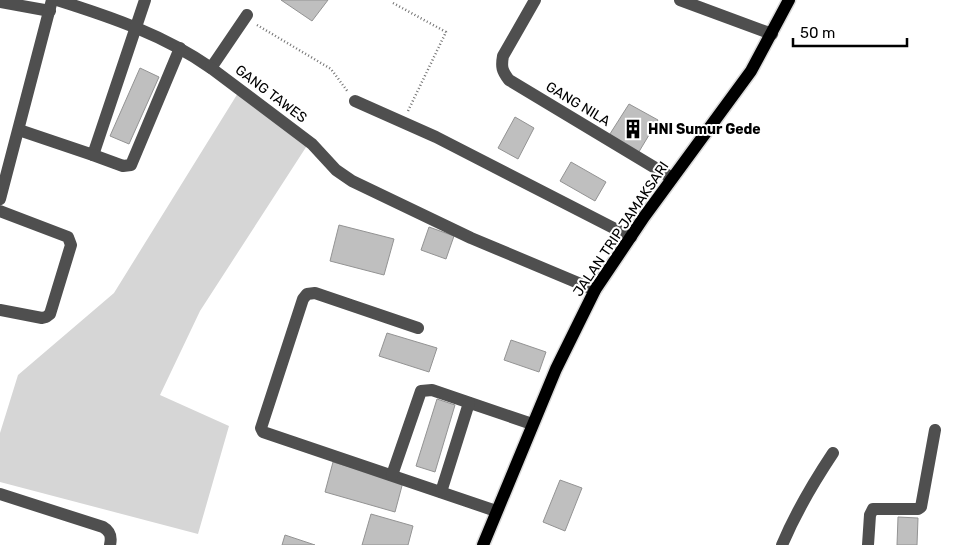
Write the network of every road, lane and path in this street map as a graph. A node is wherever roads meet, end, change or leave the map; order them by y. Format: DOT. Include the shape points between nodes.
graph roads {
  1 [pos="57,0"];
  2 [pos="145,0"];
  3 [pos="535,0"];
  4 [pos="680,0"];
  5 [pos="790,0"];
  6 [pos="0,2"];
  7 [pos="392,3"];
  8 [pos="51,6"];
  9 [pos="246,16"];
  10 [pos="136,26"];
  11 [pos="772,34"];
  12 [pos="180,48"];
  13 [pos="211,68"];
  14 [pos="355,101"];
  15 [pos="402,122"];
  16 [pos="19,130"];
  17 [pos="93,155"];
  18 [pos="672,178"];
  19 [pos="0,199"];
  20 [pos="0,210"];
  21 [pos="631,237"];
  22 [pos="595,290"];
  23 [pos="0,310"];
  24 [pos="418,328"];
  25 [pos="469,402"];
  26 [pos="532,424"];
  27 [pos="934,430"];
  28 [pos="833,453"];
  29 [pos="392,475"];
  30 [pos="441,492"];
  31 [pos="0,494"];
  32 [pos="496,511"];
  33 [pos="110,545"];
  34 [pos="483,545"];
  35 [pos="782,545"];
  36 [pos="868,545"];
  1 -- 10 [label="street, GANG TAWES"];
  2 -- 10 [label="street"];
  3 -- 18 [label="street, GANG NILA" via="503,56 501,65 509,80"];
  4 -- 11 [label="street"];
  5 -- 11 [label="main road, JALAN TRIP JAMAKSARI"];
  6 -- 8 [label="street"];
  7 -- 15 [label="path" via="446,32"];
  8 -- 16 [label="street"];
  9 -- 13 [label="street"];
  9 -- 14 [label="path" via="331,69"];
  10 -- 12 [label="street, GANG TAWES"];
  10 -- 17 [label="street"];
  11 -- 18 [label="main road, JALAN TRIP JAMAKSARI" via="751,71"];
  12 -- 13 [label="street, GANG TAWES"];
  12 -- 17 [label="street" via="131,165 123,166"];
  13 -- 22 [label="street, GANG TAWES" via="312,144 336,170 352,181 471,238"];
  14 -- 15 [label="street"];
  15 -- 21 [label="street"];
  16 -- 17 [label="street"];
  16 -- 19 [label="street"];
  18 -- 21 [label="main road, JALAN TRIP JAMAKSARI"];
  20 -- 23 [label="street" via="68,237 72,245 46,318"];
  21 -- 22 [label="main road, JALAN TRIP JAMAKSARI"];
  22 -- 26 [label="main road, JALAN TRIP JAMAKSARI"];
  24 -- 29 [label="street" via="315,292 306,294 261,428 263,432"];
  25 -- 26 [label="street"];
  25 -- 29 [label="street" via="432,390 421,390"];
  25 -- 30 [label="street"];
  26 -- 32 [label="main road, JALAN TRIP JAMAKSARI"];
  27 -- 36 [label="street" via="921,507 874,509 870,515"];
  28 -- 35 [label="street" via="805,497"];
  29 -- 30 [label="street"];
  30 -- 32 [label="street"];
  31 -- 33 [label="street" via="108,530"];
  32 -- 34 [label="main road, JALAN TRIP JAMAKSARI"];
}
